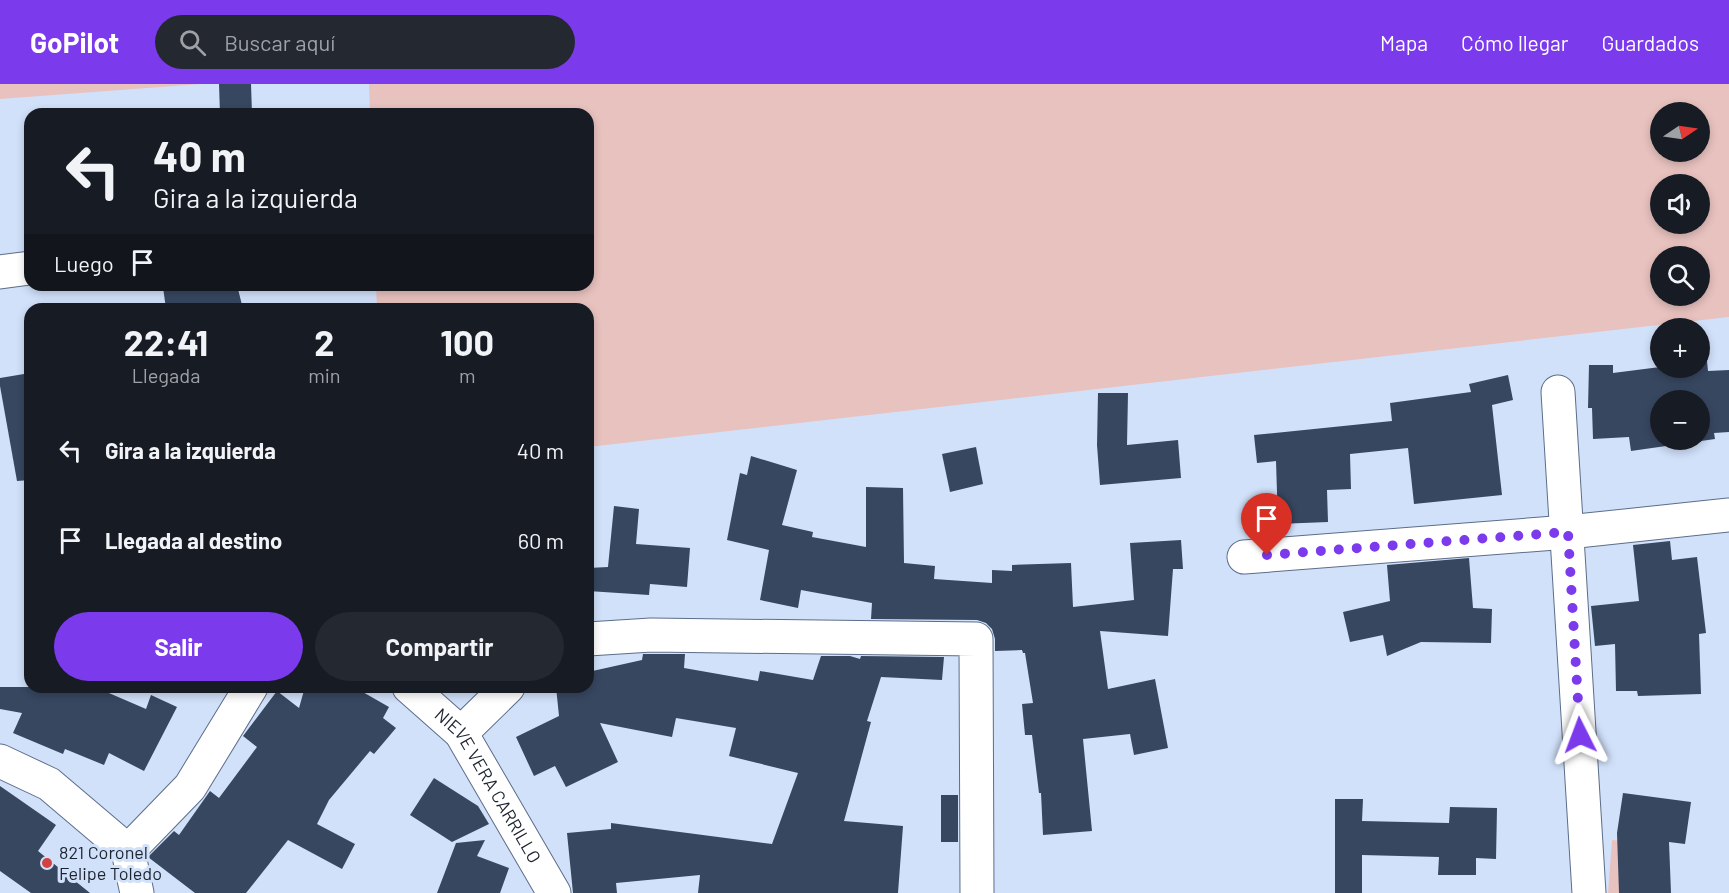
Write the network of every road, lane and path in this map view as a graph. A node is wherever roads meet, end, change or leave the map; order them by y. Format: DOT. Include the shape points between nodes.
graph roads {
  1 [pos="24,269"];
  2 [pos="0,272"];
  3 [pos="1558,392"];
  4 [pos="1729,514"];
  5 [pos="1568,532"];
  6 [pos="1244,557"];
  7 [pos="594,639"];
  8 [pos="247,693"];
  9 [pos="416,693"];
  10 [pos="502,693"];
  11 [pos="461,733"];
  12 [pos="0,761"];
  13 [pos="128,851"];
  14 [pos="136,893"];
  15 [pos="554,893"];
  16 [pos="977,893"];
  17 [pos="1589,893"];
  1 -- 2 [label="street"];
  3 -- 5 [label="street"];
  4 -- 5 [label="street"];
  5 -- 6 [label="street"];
  5 -- 17 [label="street"];
  7 -- 16 [label="street" via="651,634 976,639"];
  8 -- 13 [label="street" via="190,787"];
  9 -- 11 [label="street, NIEVE VERA CARRILLO"];
  10 -- 11 [label="street"];
  11 -- 15 [label="street, NIEVE VERA CARRILLO"];
  12 -- 13 [label="street" via="49,784"];
  13 -- 14 [label="street"];
}
